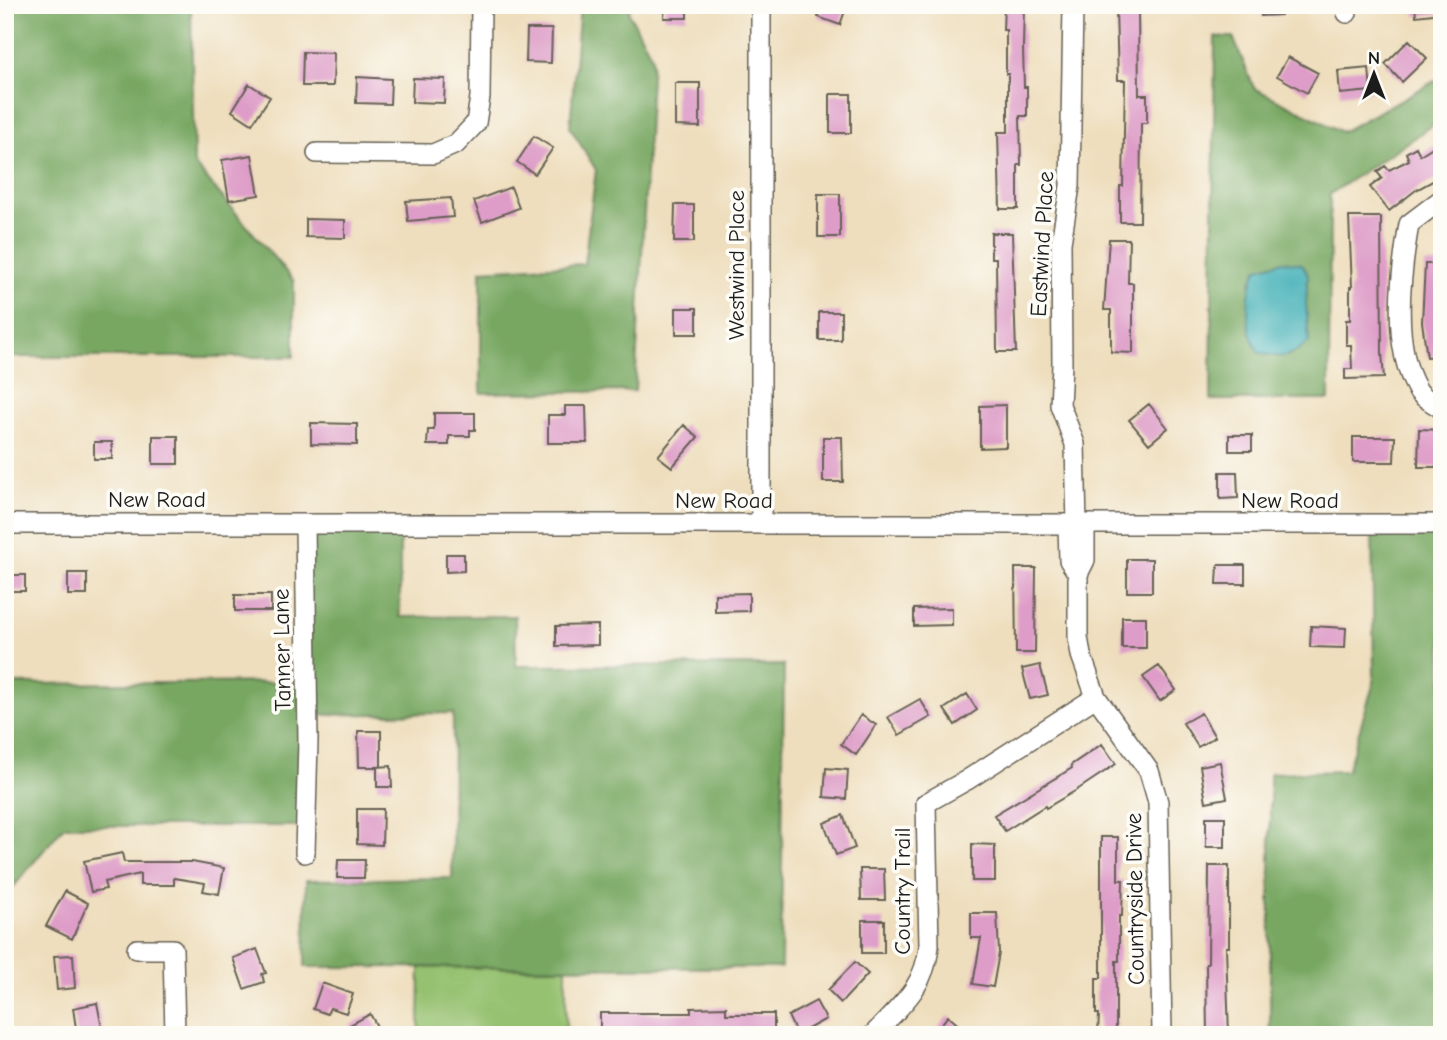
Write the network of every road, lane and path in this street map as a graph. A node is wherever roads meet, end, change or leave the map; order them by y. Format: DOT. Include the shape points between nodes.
graph roads {
  1 [pos="481,5"];
  2 [pos="761,5"];
  3 [pos="1073,5"];
  4 [pos="317,153"];
  5 [pos="1442,199"];
  6 [pos="1442,409"];
  7 [pos="5,524"];
  8 [pos="305,524"];
  9 [pos="761,524"];
  10 [pos="1442,524"];
  11 [pos="1077,525"];
  12 [pos="1096,697"];
  13 [pos="305,853"];
  14 [pos="137,949"];
  15 [pos="175,1035"];
  16 [pos="873,1035"];
  17 [pos="1162,1035"];
  1 -- 4 [label="street" via="476,122 456,144 433,154"];
  2 -- 9 [label="street, Westwind Place"];
  3 -- 11 [label="street, Eastwind Place" via="1070,186 1061,243 1060,405 1075,444"];
  5 -- 6 [label="street" via="1409,224 1400,276 1403,352 1417,391"];
  7 -- 8 [label="street, New Road"];
  8 -- 9 [label="street, New Road"];
  8 -- 13 [label="street, Tanner Lane"];
  9 -- 11 [label="street, New Road"];
  10 -- 11 [label="street, New Road"];
  11 -- 12 [label="street, Countryside Drive" via="1085,560 1078,574 1078,637"];
  12 -- 16 [label="street, Country Trail" via="926,803 928,962 915,990"];
  12 -- 17 [label="street, Countryside Drive" via="1149,771 1158,802"];
  14 -- 15 [label="street" via="173,949"];
}
